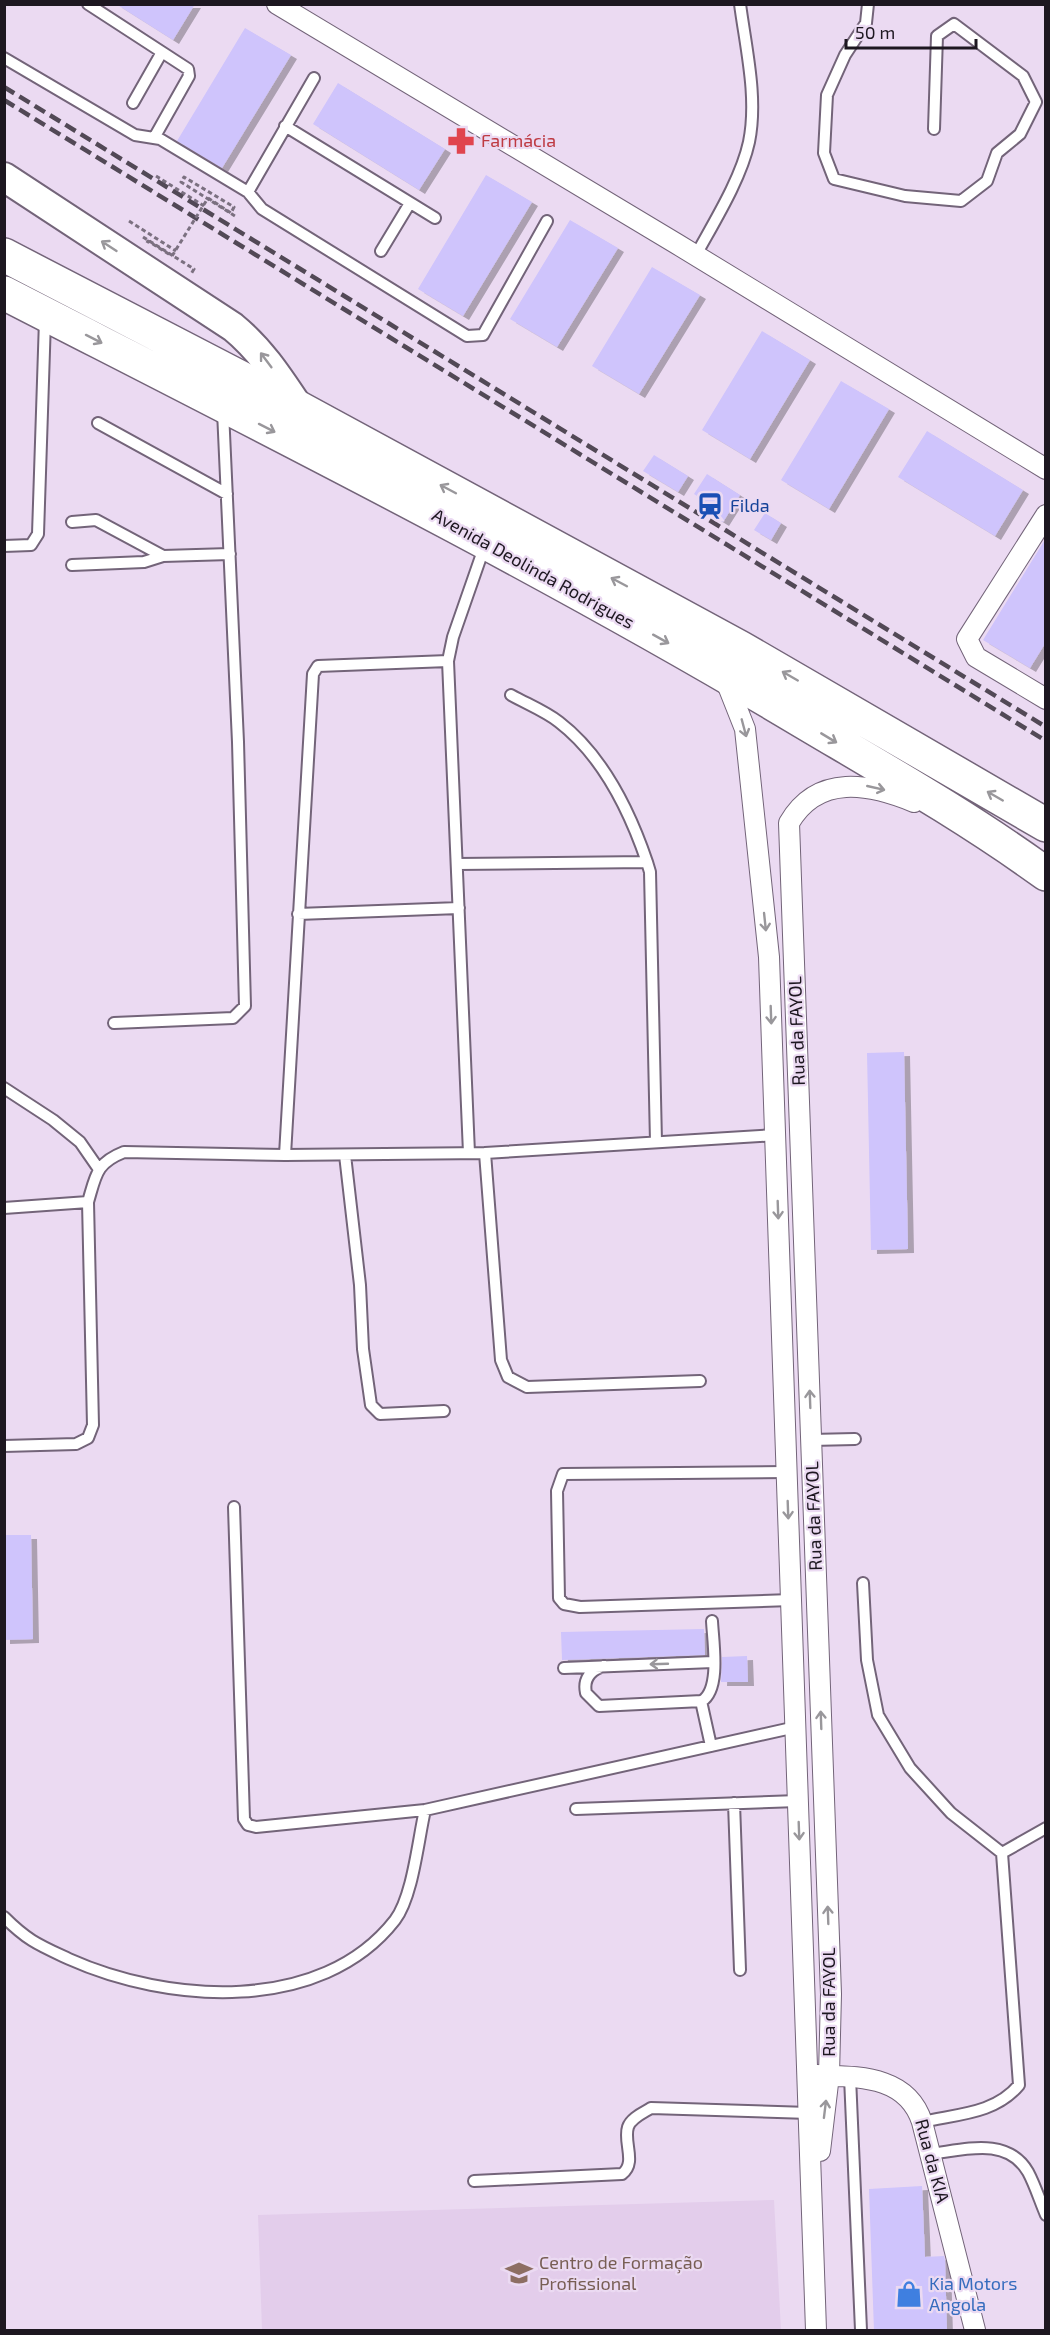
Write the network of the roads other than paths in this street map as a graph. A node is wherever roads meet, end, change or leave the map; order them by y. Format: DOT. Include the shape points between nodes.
graph roads {
  1 [pos="88,4"];
  2 [pos="277,4"];
  3 [pos="741,4"];
  4 [pos="868,4"];
  5 [pos="162,52"];
  6 [pos="4,58"];
  7 [pos="314,78"];
  8 [pos="133,103"];
  9 [pos="285,126"];
  10 [pos="934,129"];
  11 [pos="154,138"];
  12 [pos="4,177"];
  13 [pos="248,192"];
  14 [pos="410,203"];
  15 [pos="435,218"];
  16 [pos="547,221"];
  17 [pos="381,251"];
  18 [pos="4,255"];
  19 [pos="696,255"];
  20 [pos="4,292"];
  21 [pos="45,314"];
  22 [pos="223,405"];
  23 [pos="298,408"];
  24 [pos="98,423"];
  25 [pos="1046,469"];
  26 [pos="227,494"];
  27 [pos="1046,515"];
  28 [pos="72,522"];
  29 [pos="486,541"];
  30 [pos="4,546"];
  31 [pos="230,554"];
  32 [pos="163,556"];
  33 [pos="72,565"];
  34 [pos="448,661"];
  35 [pos="723,674"];
  36 [pos="511,695"];
  37 [pos="1046,699"];
  38 [pos="1046,825"];
  39 [pos="994,836"];
  40 [pos="647,862"];
  41 [pos="457,864"];
  42 [pos="1046,874"];
  43 [pos="459,908"];
  44 [pos="298,914"];
  45 [pos="114,1023"];
  46 [pos="4,1088"];
  47 [pos="776,1135"];
  48 [pos="656,1142"];
  49 [pos="469,1153"];
  50 [pos="485,1153"];
  51 [pos="285,1155"];
  52 [pos="345,1155"];
  53 [pos="98,1168"];
  54 [pos="88,1202"];
  55 [pos="4,1208"];
  56 [pos="700,1381"];
  57 [pos="444,1411"];
  58 [pos="855,1439"];
  59 [pos="811,1440"];
  60 [pos="4,1446"];
  61 [pos="787,1472"];
  62 [pos="234,1507"];
  63 [pos="863,1583"];
  64 [pos="791,1600"];
  65 [pos="712,1621"];
  66 [pos="713,1662"];
  67 [pos="604,1666"];
  68 [pos="564,1668"];
  69 [pos="700,1701"];
  70 [pos="796,1727"];
  71 [pos="711,1746"];
  72 [pos="798,1801"];
  73 [pos="734,1803"];
  74 [pos="576,1809"];
  75 [pos="425,1810"];
  76 [pos="1046,1828"];
  77 [pos="1002,1853"];
  78 [pos="4,1917"];
  79 [pos="740,1970"];
  80 [pos="808,2075"];
  81 [pos="829,2076"];
  82 [pos="850,2077"];
  83 [pos="809,2113"];
  84 [pos="922,2122"];
  85 [pos="930,2154"];
  86 [pos="474,2181"];
  87 [pos="812,2209"];
  88 [pos="1046,2215"];
  89 [pos="816,2331"];
  90 [pos="861,2331"];
  91 [pos="975,2331"];
  1 -- 5 [label="lane"];
  2 -- 19 [label="street"];
  3 -- 19 [label="lane" via="751,90 749,144"];
  4 -- 10 [label="lane" via="866,23 845,55 827,95 824,153 834,179 905,196 961,201 987,181 998,153 1020,134 1036,102 1023,76 954,24 937,36"];
  5 -- 8 [label="lane"];
  5 -- 11 [label="lane" via="190,72"];
  6 -- 11 [label="lane" via="135,135"];
  7 -- 9 [label="lane"];
  9 -- 13 [label="lane"];
  9 -- 14 [label="lane"];
  11 -- 13 [label="lane"];
  23 -- 12 [label="main road, one-way" via="253,343 233,327"];
  13 -- 16 [label="lane" via="262,209 467,336 475,337 483,335"];
  14 -- 15 [label="lane"];
  14 -- 17 [label="lane"];
  18 -- 23 [label="highway, Avenida Deolinda Rodrigues"];
  19 -- 25 [label="street"];
  20 -- 21 [label="highway, Avenida Deolinda Rodrigues"];
  21 -- 22 [label="highway, Avenida Deolinda Rodrigues, one-way"];
  21 -- 30 [label="lane" via="38,534 31,545"];
  22 -- 26 [label="lane"];
  22 -- 29 [label="highway, Avenida Deolinda Rodrigues, one-way"];
  38 -- 23 [label="highway, Avenida Deolinda Rodrigues, one-way" via="741,648"];
  24 -- 26 [label="lane"];
  26 -- 31 [label="lane"];
  27 -- 37 [label="street" via="967,639 976,657"];
  28 -- 32 [label="lane" via="96,520"];
  29 -- 34 [label="lane"];
  29 -- 35 [label="highway, Avenida Deolinda Rodrigues, one-way"];
  31 -- 32 [label="lane"];
  31 -- 45 [label="lane" via="245,1006 233,1018"];
  32 -- 33 [label="lane" via="144,562"];
  34 -- 41 [label="lane"];
  34 -- 44 [label="lane" via="318,666 315,670"];
  35 -- 39 [label="highway, Avenida Deolinda Rodrigues, one-way"];
  35 -- 47 [label="street, Rua da FAYOL, one-way" via="745,729 769,957"];
  36 -- 40 [label="lane" via="560,723 596,761 621,796"];
  39 -- 42 [label="highway, Avenida Deolinda Rodrigues"];
  59 -- 39 [label="street, Rua da FAYOL, one-way" via="789,823 795,812 812,798 832,789 873,786"];
  40 -- 41 [label="lane"];
  40 -- 48 [label="lane"];
  41 -- 43 [label="lane"];
  43 -- 44 [label="lane"];
  43 -- 49 [label="lane"];
  44 -- 51 [label="lane"];
  46 -- 53 [label="lane" via="80,1142"];
  47 -- 48 [label="lane"];
  47 -- 61 [label="street, Rua da FAYOL, one-way"];
  48 -- 50 [label="lane"];
  49 -- 50 [label="lane"];
  49 -- 52 [label="lane"];
  50 -- 56 [label="lane" via="501,1360 508,1377 527,1387"];
  51 -- 52 [label="lane"];
  51 -- 53 [label="lane" via="124,1152"];
  52 -- 57 [label="lane" via="371,1405 380,1414"];
  53 -- 54 [label="lane"];
  54 -- 55 [label="lane"];
  54 -- 60 [label="lane" via="93,1425 88,1438 75,1444"];
  58 -- 59 [label="lane"];
  81 -- 59 [label="street, Rua da FAYOL, one-way" via="831,1994"];
  61 -- 64 [label="street, Rua da FAYOL, one-way"];
  61 -- 64 [label="lane" via="563,1474 557,1491 559,1598 564,1604 580,1607"];
  62 -- 75 [label="lane" via="244,1819 255,1827"];
  63 -- 77 [label="lane" via="867,1660 878,1715 910,1768 951,1813"];
  64 -- 70 [label="street, Rua da FAYOL"];
  65 -- 66 [label="lane"];
  66 -- 67 [label="lane, one-way"];
  66 -- 69 [label="lane" via="712,1692"];
  67 -- 68 [label="lane"];
  67 -- 69 [label="lane" via="592,1671 585,1681 586,1693 599,1706"];
  69 -- 71 [label="lane"];
  70 -- 71 [label="lane"];
  70 -- 72 [label="street, Rua da FAYOL"];
  71 -- 75 [label="lane"];
  72 -- 73 [label="lane"];
  72 -- 80 [label="street, Rua da FAYOL, one-way"];
  73 -- 74 [label="lane"];
  73 -- 79 [label="lane"];
  75 -- 78 [label="lane" via="408,1889 397,1917 378,1940 348,1961 304,1981 237,1992 174,1991 97,1971 25,1938"];
  76 -- 77 [label="lane"];
  77 -- 84 [label="lane" via="1018,2085 994,2107"];
  80 -- 81 [label="street, Rua da KIA"];
  80 -- 83 [label="street, Rua da FAYOL"];
  81 -- 82 [label="street, Rua da KIA"];
  87 -- 81 [label="street, Rua da FAYOL, one-way"];
  82 -- 84 [label="street, Rua da KIA" via="882,2080 897,2089 913,2102"];
  82 -- 90 [label="lane"];
  83 -- 86 [label="lane" via="651,2108 636,2116 628,2127 629,2165 622,2174"];
  83 -- 87 [label="street, Rua da FAYOL"];
  84 -- 85 [label="street, Rua da KIA"];
  85 -- 88 [label="lane" via="991,2147 1008,2152 1027,2170"];
  85 -- 91 [label="street, Rua da KIA"];
  87 -- 89 [label="street, Rua da FAYOL"];
}
